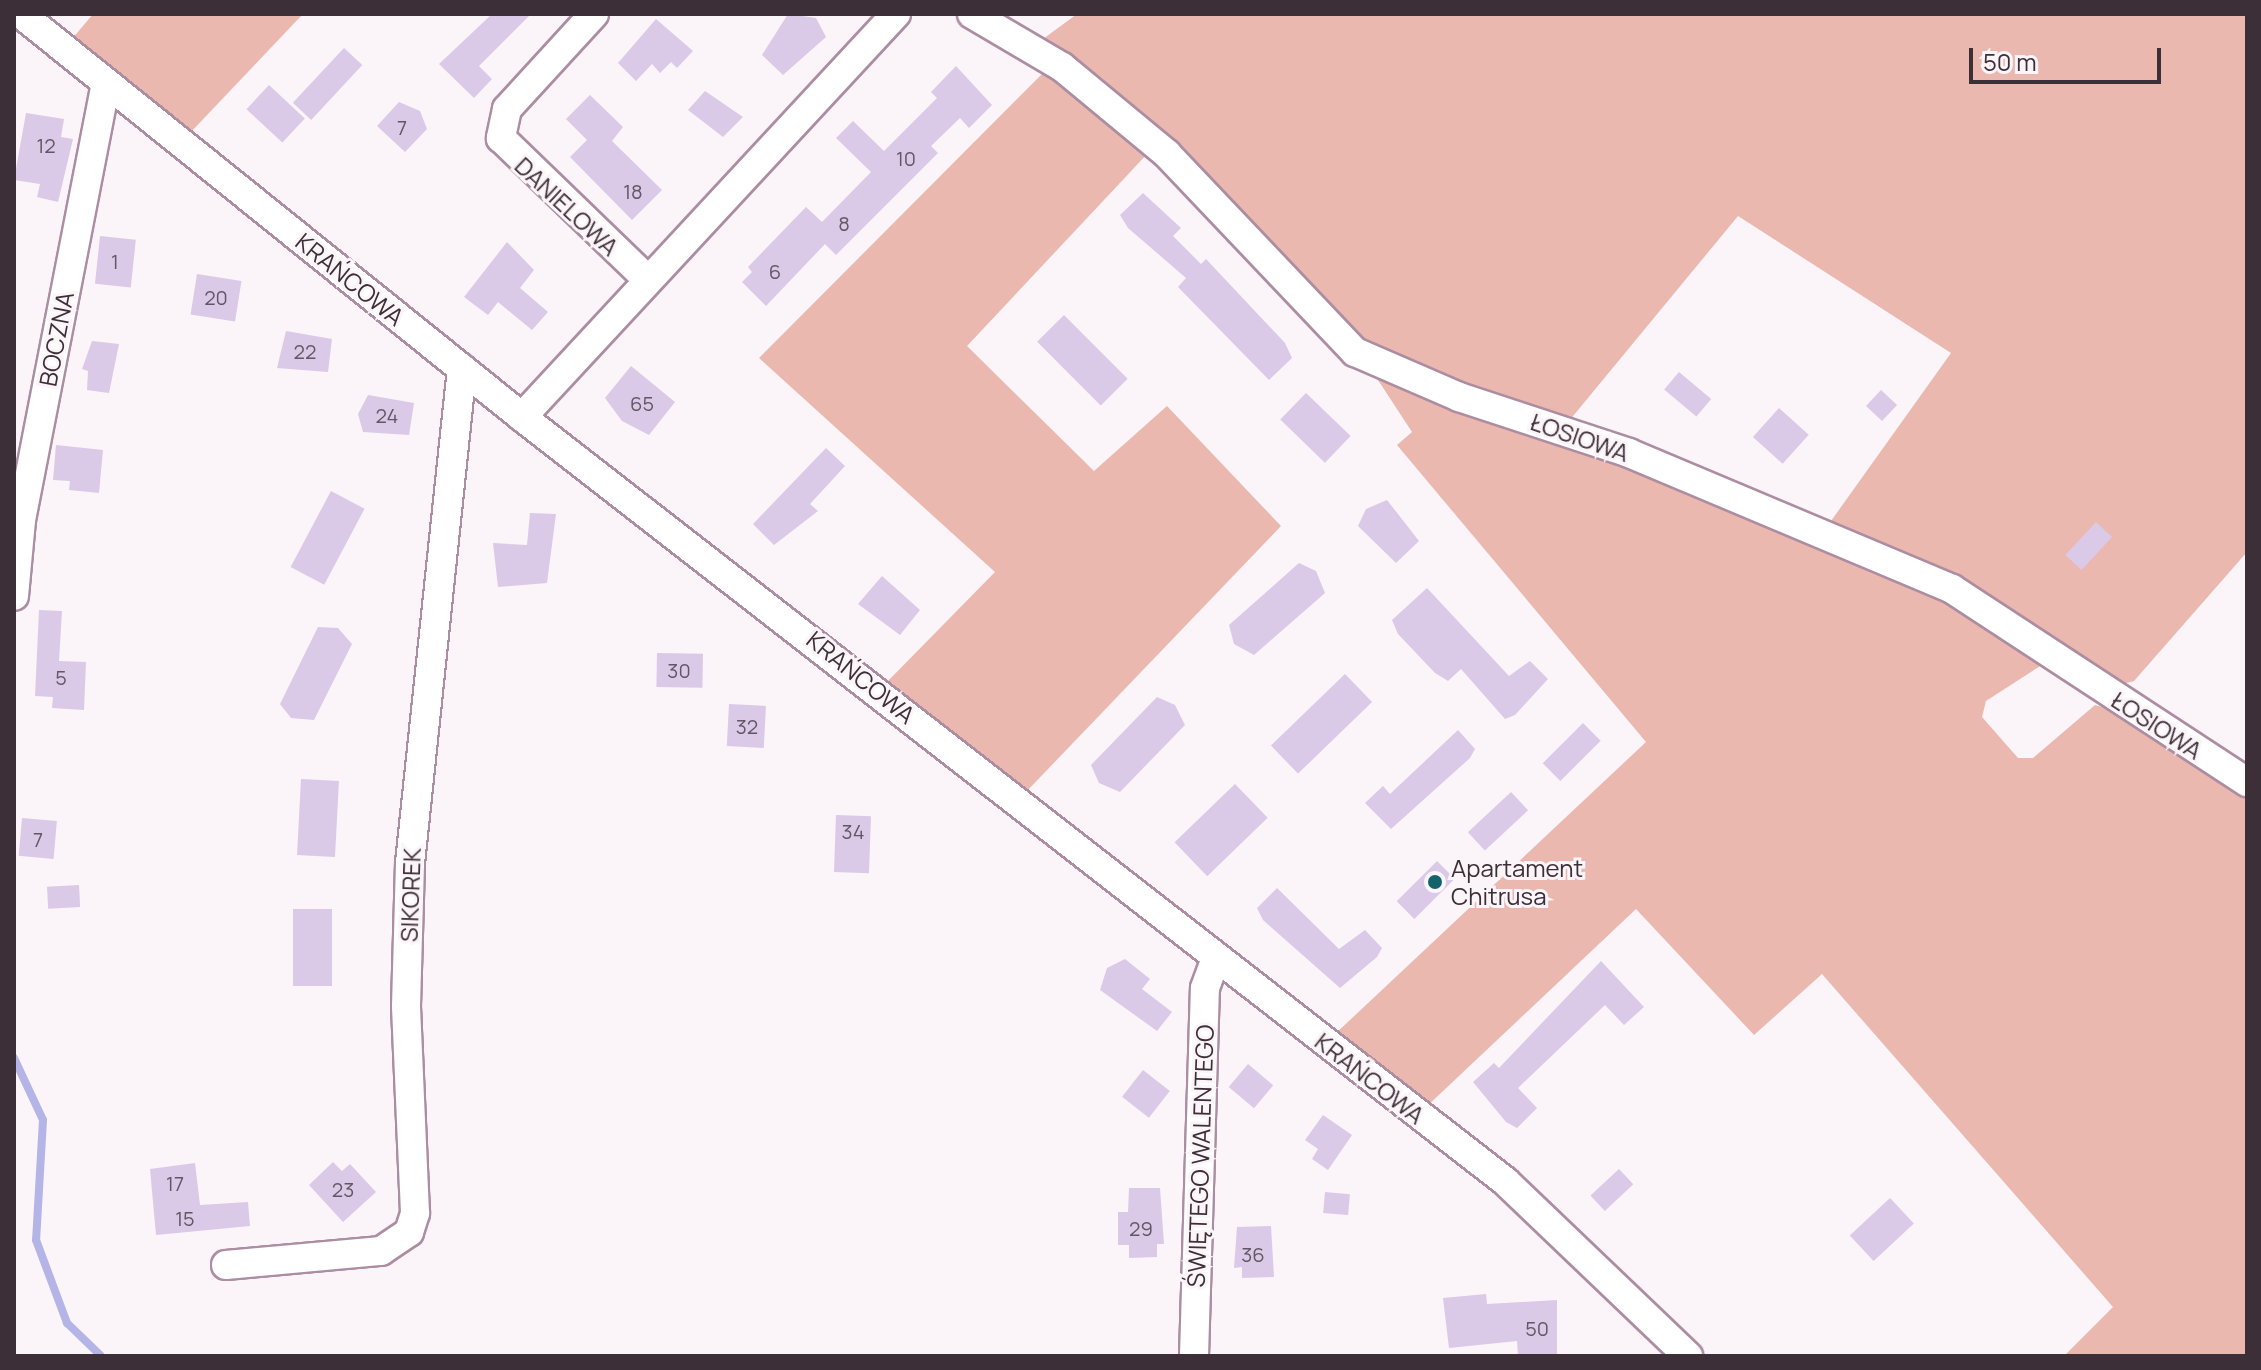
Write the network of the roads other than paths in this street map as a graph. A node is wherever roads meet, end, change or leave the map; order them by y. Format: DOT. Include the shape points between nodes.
graph roads {
  1 [pos="21,14"];
  2 [pos="594,14"];
  3 [pos="896,14"];
  4 [pos="972,14"];
  5 [pos="106,84"];
  6 [pos="648,280"];
  7 [pos="462,369"];
  8 [pos="522,417"];
  9 [pos="14,596"];
  10 [pos="2247,782"];
  11 [pos="1216,957"];
  12 [pos="226,1265"];
  13 [pos="1194,1356"];
  14 [pos="1688,1356"];
  1 -- 5 [label="street, KRAŃCOWA"];
  2 -- 6 [label="street, DANIELOWA" via="507,109 501,138"];
  3 -- 6 [label="street"];
  4 -- 10 [label="street, ŁOSIOWA" via="1062,67 1167,154 1355,352 1459,397 1629,453 1952,589"];
  5 -- 7 [label="street, KRAŃCOWA"];
  5 -- 9 [label="street, BOCZNA" via="21,520"];
  6 -- 8 [label="street"];
  7 -- 8 [label="street, KRAŃCOWA"];
  7 -- 12 [label="street, SIKOREK" via="410,863 406,1006 415,1213 409,1232 381,1251"];
  8 -- 11 [label="street, KRAŃCOWA"];
  11 -- 13 [label="street, ŚWIĘTEGO WALENTEGO" via="1205,988"];
  11 -- 14 [label="street, KRAŃCOWA" via="1506,1182"];
}
